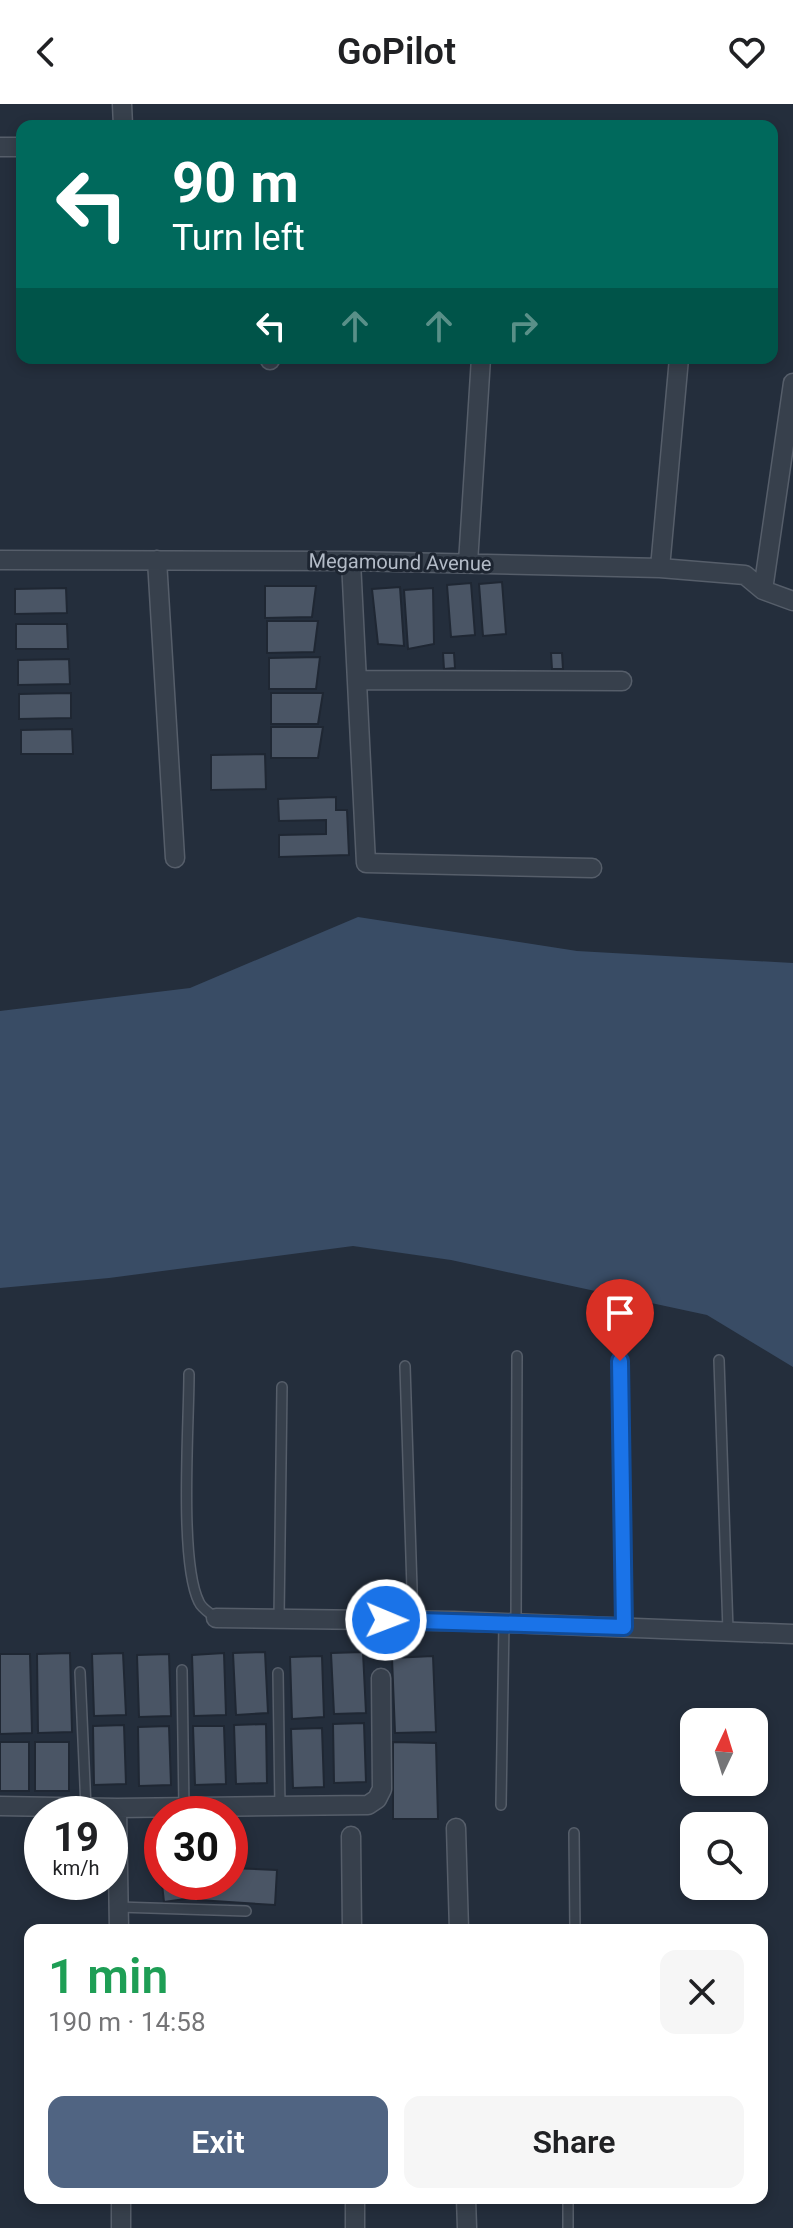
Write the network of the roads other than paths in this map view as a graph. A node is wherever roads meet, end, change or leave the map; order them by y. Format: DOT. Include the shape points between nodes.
graph roads {
  1 [pos="481,364"];
  2 [pos="678,364"];
  3 [pos="793,383"];
  4 [pos="787,488"];
  5 [pos="0,560"];
  6 [pos="157,560"];
  7 [pos="351,561"];
  8 [pos="468,563"];
  9 [pos="660,568"];
  10 [pos="763,590"];
  11 [pos="793,601"];
  12 [pos="357,680"];
  13 [pos="622,681"];
  14 [pos="175,858"];
  15 [pos="592,868"];
  16 [pos="517,1356"];
  17 [pos="719,1360"];
  18 [pos="620,1361"];
  19 [pos="405,1366"];
  20 [pos="189,1374"];
  21 [pos="282,1387"];
  22 [pos="216,1618"];
  23 [pos="279,1618"];
  24 [pos="413,1621"];
  25 [pos="510,1623"];
  26 [pos="624,1627"];
  27 [pos="728,1631"];
  28 [pos="793,1634"];
  29 [pos="182,1670"];
  30 [pos="80,1672"];
  31 [pos="278,1673"];
  32 [pos="381,1678"];
  33 [pos="85,1796"];
  34 [pos="184,1796"];
  35 [pos="501,1805"];
  36 [pos="0,1806"];
  37 [pos="24,1807"];
  38 [pos="248,1807"];
  39 [pos="280,1807"];
  40 [pos="456,1828"];
  41 [pos="574,1833"];
  42 [pos="351,1836"];
  43 [pos="118,1900"];
  44 [pos="118,1907"];
  45 [pos="246,1911"];
  46 [pos="119,1924"];
  47 [pos="352,1924"];
  48 [pos="459,1924"];
  49 [pos="575,1924"];
  50 [pos="121,2204"];
  51 [pos="355,2204"];
  52 [pos="466,2204"];
  53 [pos="568,2204"];
  54 [pos="121,2228"];
  55 [pos="355,2228"];
  56 [pos="467,2228"];
  57 [pos="568,2228"];
  1 -- 8 [label="street"];
  2 -- 9 [label="street"];
  3 -- 4 [label="street"];
  4 -- 10 [label="street"];
  5 -- 6 [label="street, Megamound Avenue"];
  6 -- 7 [label="street, Megamound Avenue"];
  6 -- 14 [label="street"];
  7 -- 8 [label="street, Megamound Avenue"];
  7 -- 12 [label="street"];
  8 -- 9 [label="street, Megamound Avenue"];
  9 -- 10 [label="street, Megamound Avenue" via="745,575"];
  10 -- 11 [label="street, Megamound Avenue"];
  12 -- 13 [label="street"];
  12 -- 15 [label="street" via="366,863"];
  16 -- 25 [label="lane"];
  17 -- 27 [label="lane"];
  18 -- 26 [label="lane"];
  19 -- 24 [label="lane"];
  20 -- 22 [label="lane" via="193,1584 200,1605"];
  21 -- 23 [label="lane"];
  22 -- 23 [label="street"];
  23 -- 24 [label="street"];
  24 -- 25 [label="street"];
  25 -- 26 [label="street"];
  25 -- 35 [label="lane"];
  26 -- 27 [label="street"];
  27 -- 28 [label="street"];
  29 -- 34 [label="lane"];
  30 -- 33 [label="lane"];
  31 -- 39 [label="lane"];
  32 -- 39 [label="street" via="382,1789 377,1799 368,1805"];
  36 -- 37 [label="street"];
  38 -- 39 [label="street"];
  40 -- 48 [label="street"];
  41 -- 49 [label="lane"];
  42 -- 47 [label="street"];
  43 -- 44 [label="street"];
  44 -- 45 [label="lane"];
  44 -- 46 [label="street"];
  50 -- 54 [label="street"];
  51 -- 55 [label="street"];
  52 -- 56 [label="street"];
  53 -- 57 [label="lane"];
}
